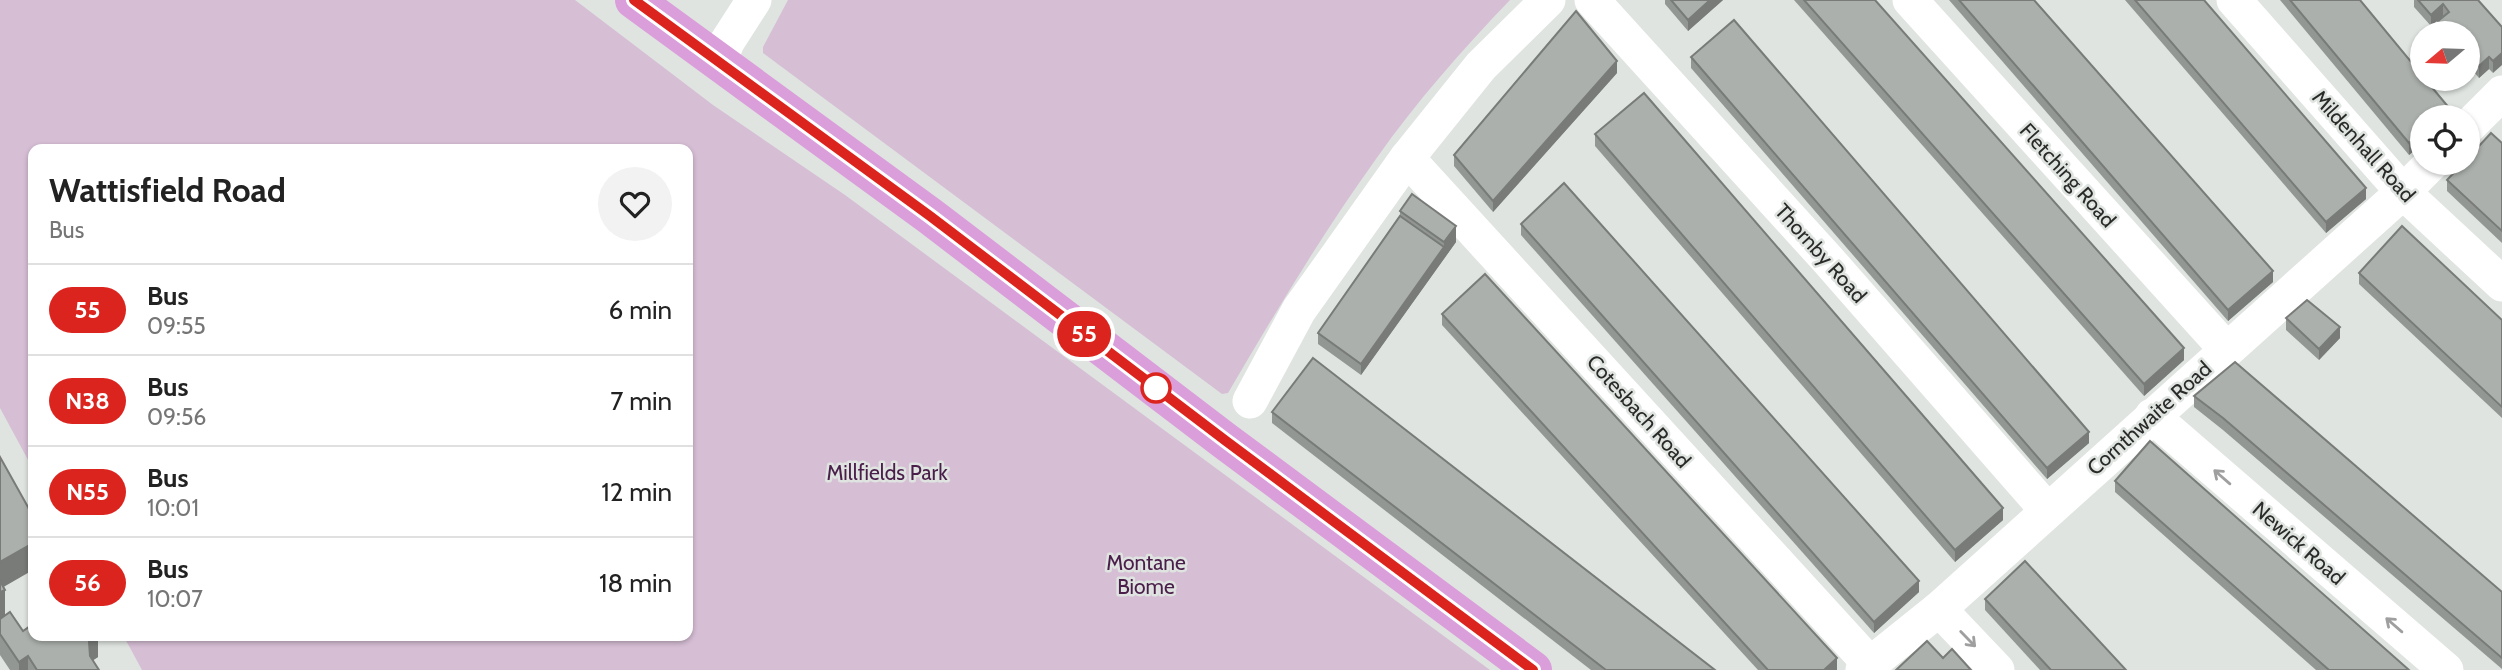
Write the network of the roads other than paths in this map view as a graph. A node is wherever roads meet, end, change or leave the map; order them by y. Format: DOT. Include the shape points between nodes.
graph roads {
  1 [pos="634,0"];
  2 [pos="754,0"];
  3 [pos="1548,0"];
  4 [pos="1592,0"];
  5 [pos="1910,0"];
  6 [pos="2234,0"];
  7 [pos="719,63"];
  8 [pos="2502,93"];
  9 [pos="2480,115"];
  10 [pos="1407,158"];
  11 [pos="2420,175"];
  12 [pos="2403,192"];
  13 [pos="2502,284"];
  14 [pos="2226,349"];
  15 [pos="1250,401"];
  16 [pos="2152,416"];
  17 [pos="2047,510"];
  18 [pos="1939,608"];
  19 [pos="1867,667"];
  20 [pos="1533,670"];
  21 [pos="1997,670"];
  22 [pos="2446,670"];
  1 -- 7 [label="main road"];
  2 -- 7 [label="street"];
  3 -- 10 [label="street" via="1481,66"];
  4 -- 17 [label="street, Thornby Road"];
  5 -- 14 [label="street, Fletching Road"];
  6 -- 12 [label="street, Mildenhall Road"];
  7 -- 20 [label="main road"];
  8 -- 9 [label="street"];
  10 -- 15 [label="street" via="1299,310"];
  10 -- 19 [label="street, Cotesbach Road"];
  11 -- 12 [label="street, Cornthwaite Road"];
  12 -- 13 [label="street, Mildenhall Road"];
  12 -- 14 [label="street, Cornthwaite Road"];
  14 -- 16 [label="street, Cornthwaite Road"];
  16 -- 17 [label="street, Cornthwaite Road"];
  22 -- 16 [label="street, Newick Road, one-way"];
  17 -- 18 [label="street, Cornthwaite Road"];
  18 -- 19 [label="street, Cornthwaite Road"];
  18 -- 21 [label="street, one-way"];
}
